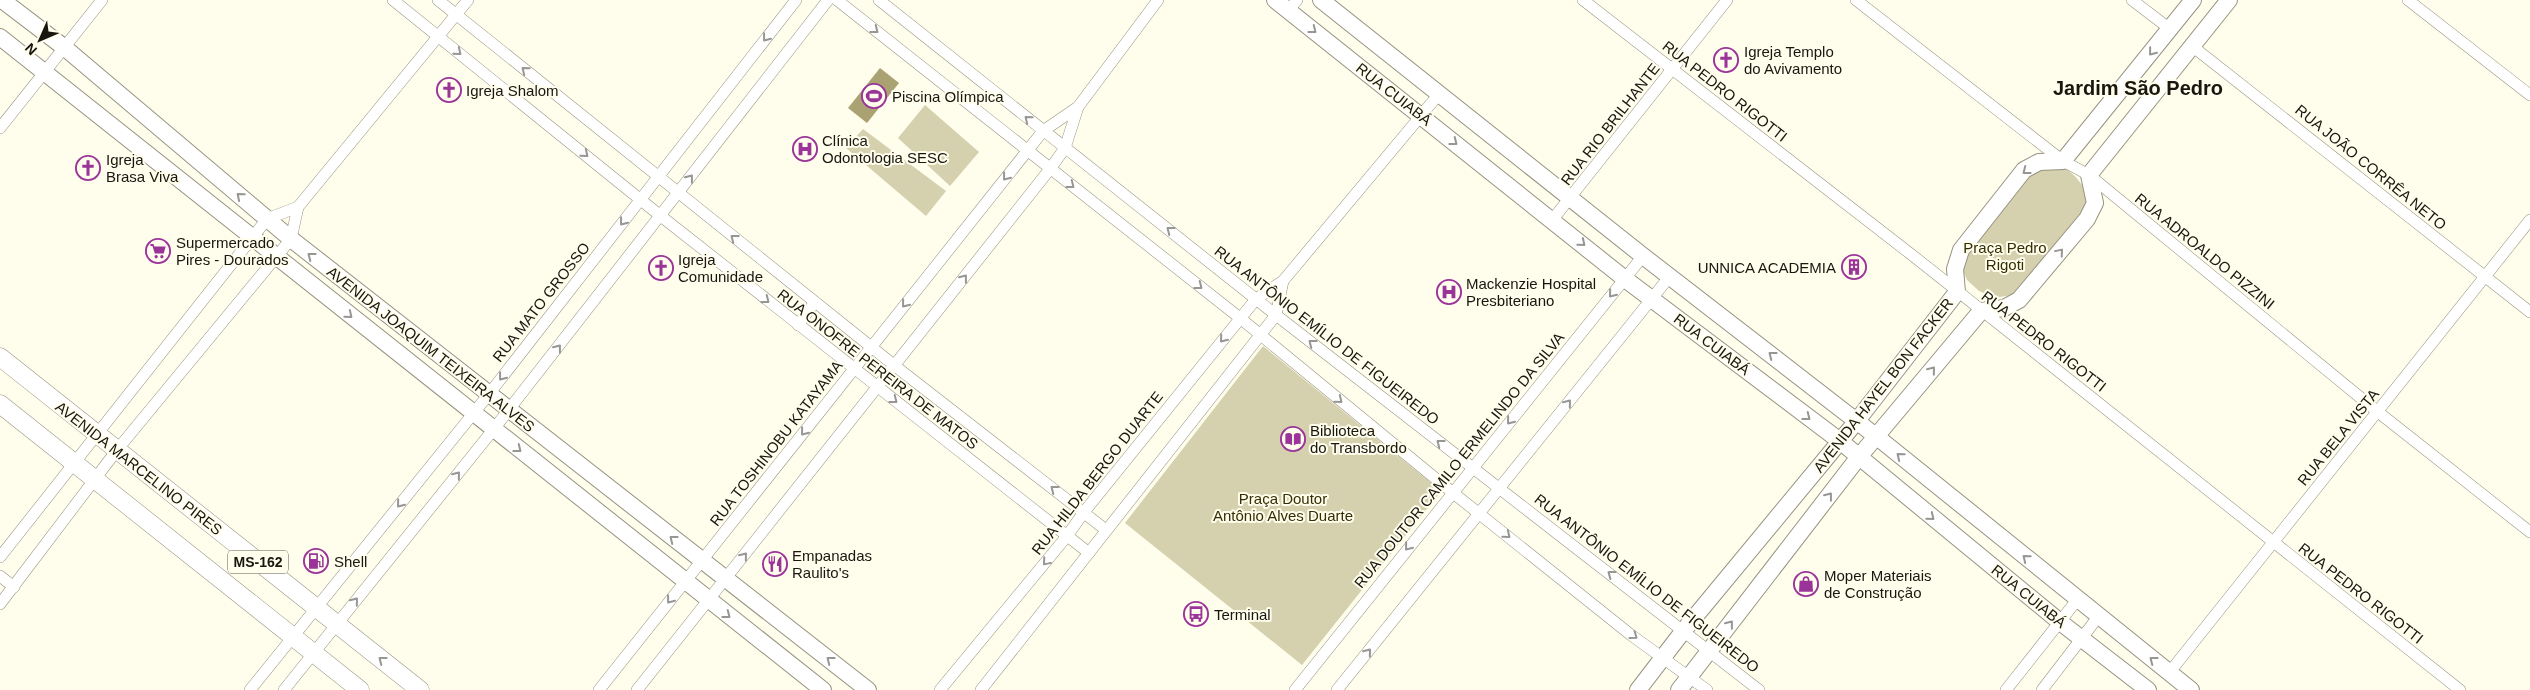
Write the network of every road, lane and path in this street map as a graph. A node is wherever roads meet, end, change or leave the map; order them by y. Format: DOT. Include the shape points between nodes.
graph roads {
  1 [pos="2,0"];
  2 [pos="102,0"];
  3 [pos="393,0"];
  4 [pos="438,0"];
  5 [pos="468,0"];
  6 [pos="796,0"];
  7 [pos="828,0"];
  8 [pos="836,0"];
  9 [pos="879,0"];
  10 [pos="1158,0"];
  11 [pos="1275,0"];
  12 [pos="1321,0"];
  13 [pos="1583,0"];
  14 [pos="1727,0"];
  15 [pos="1856,0"];
  16 [pos="2132,0"];
  17 [pos="2192,0"];
  18 [pos="2229,0"];
  19 [pos="2408,0"];
  20 [pos="1293,5"];
  21 [pos="456,15"];
  22 [pos="2170,29"];
  23 [pos="438,36"];
  24 [pos="0,37"];
  25 [pos="2192,46"];
  26 [pos="65,48"];
  27 [pos="1672,70"];
  28 [pos="45,72"];
  29 [pos="1439,94"];
  30 [pos="2530,95"];
  31 [pos="1078,107"];
  32 [pos="1421,115"];
  33 [pos="0,128"];
  34 [pos="1043,131"];
  35 [pos="1065,148"];
  36 [pos="1027,151"];
  37 [pos="2063,161"];
  38 [pos="1050,169"];
  39 [pos="2089,175"];
  40 [pos="657,177"];
  41 [pos="678,194"];
  42 [pos="1571,198"];
  43 [pos="641,200"];
  44 [pos="298,207"];
  45 [pos="662,217"];
  46 [pos="267,219"];
  47 [pos="1553,220"];
  48 [pos="2530,220"];
  49 [pos="252,238"];
  50 [pos="291,239"];
  51 [pos="1643,256"];
  52 [pos="277,257"];
  53 [pos="1670,276"];
  54 [pos="1625,278"];
  55 [pos="2486,278"];
  56 [pos="1283,281"];
  57 [pos="1957,292"];
  58 [pos="1256,298"];
  59 [pos="1652,298"];
  60 [pos="815,302"];
  61 [pos="1981,310"];
  62 [pos="2530,312"];
  63 [pos="1276,315"];
  64 [pos="1724,317"];
  65 [pos="1240,318"];
  66 [pos="798,325"];
  67 [pos="1261,336"];
  68 [pos="1706,339"];
  69 [pos="872,347"];
  70 [pos="0,357"];
  71 [pos="895,366"];
  72 [pos="854,369"];
  73 [pos="878,388"];
  74 [pos="489,394"];
  75 [pos="0,404"];
  76 [pos="510,410"];
  77 [pos="2378,412"];
  78 [pos="472,414"];
  79 [pos="1856,422"];
  80 [pos="494,430"];
  81 [pos="96,434"];
  82 [pos="1877,437"];
  83 [pos="1840,441"];
  84 [pos="117,450"];
  85 [pos="1858,458"];
  86 [pos="74,463"];
  87 [pos="1472,468"];
  88 [pos="94,480"];
  89 [pos="1499,488"];
  90 [pos="1452,492"];
  91 [pos="1084,512"];
  92 [pos="1479,513"];
  93 [pos="1106,530"];
  94 [pos="2530,532"];
  95 [pos="1067,536"];
  96 [pos="2272,542"];
  97 [pos="1089,553"];
  98 [pos="0,557"];
  99 [pos="701,561"];
  100 [pos="0,576"];
  101 [pos="725,580"];
  102 [pos="685,582"];
  103 [pos="14,587"];
  104 [pos="708,600"];
  105 [pos="2077,600"];
  106 [pos="0,604"];
  107 [pos="316,608"];
  108 [pos="2098,617"];
  109 [pos="2060,622"];
  110 [pos="337,624"];
  111 [pos="1684,630"];
  112 [pos="293,636"];
  113 [pos="2082,639"];
  114 [pos="1710,650"];
  115 [pos="313,653"];
  116 [pos="1664,657"];
  117 [pos="2169,673"];
  118 [pos="1690,677"];
  119 [pos="1301,688"];
  120 [pos="250,690"];
  121 [pos="284,690"];
  122 [pos="360,690"];
  123 [pos="420,690"];
  124 [pos="599,690"];
  125 [pos="637,690"];
  126 [pos="823,690"];
  127 [pos="868,690"];
  128 [pos="940,690"];
  129 [pos="981,690"];
  130 [pos="1337,690"];
  131 [pos="1638,690"];
  132 [pos="1679,690"];
  133 [pos="1707,690"];
  134 [pos="1759,690"];
  135 [pos="2006,690"];
  136 [pos="2042,690"];
  137 [pos="2148,690"];
  138 [pos="2191,690"];
  139 [pos="2460,690"];
  1 -- 26 [label="main road, AVENIDA JOAQUIM TEIXEIRA ALVES"];
  2 -- 26 [label="street"];
  3 -- 23 [label="street, RUA ONOFRE PEREIRA DE MATOS"];
  4 -- 21 [label="street, RUA ONOFRE PEREIRA DE MATOS"];
  5 -- 21 [label="street"];
  6 -- 40 [label="street, RUA MATO GROSSO, one-way"];
  41 -- 7 [label="street, one-way"];
  8 -- 36 [label="street, one-way"];
  34 -- 9 [label="street, RUA ANTÔNIO EMÍLIO DE FIGUEIREDO, one-way"];
  10 -- 31 [label="street, RUA TOSHINOBU KATAYAMA"];
  11 -- 20 [label="main road, RUA CUIABÁ"];
  12 -- 29 [label="main road, RUA CUIABÁ"];
  13 -- 27 [label="street, RUA PEDRO RIGOTTI"];
  14 -- 27 [label="street, RUA RIO BRILHANTE"];
  15 -- 37 [label="street, RUA ADROALDO PIZZINI"];
  16 -- 22 [label="street"];
  17 -- 22 [label="main road"];
  18 -- 25 [label="main road"];
  19 -- 30 [label="street"];
  20 -- 32 [label="main road, RUA CUIABÁ, one-way"];
  21 -- 23 [label="street"];
  40 -- 21 [label="street, RUA ONOFRE PEREIRA DE MATOS, one-way"];
  22 -- 37 [label="main road, one-way"];
  23 -- 43 [label="street, RUA ONOFRE PEREIRA DE MATOS, one-way"];
  23 -- 44 [label="street"];
  24 -- 28 [label="main road, AVENIDA JOAQUIM TEIXEIRA ALVES"];
  25 -- 39 [label="main road"];
  25 -- 55 [label="street, RUA JOÃO CORRÊA NETO"];
  26 -- 28 [label="street"];
  46 -- 26 [label="main road, AVENIDA JOAQUIM TEIXEIRA ALVES, one-way"];
  27 -- 42 [label="street, RUA RIO BRILHANTE"];
  27 -- 57 [label="street, RUA PEDRO RIGOTTI"];
  28 -- 33 [label="street"];
  28 -- 49 [label="main road, AVENIDA JOAQUIM TEIXEIRA ALVES"];
  29 -- 32 [label="street, RUA HILDA BERGO DUARTE"];
  29 -- 42 [label="main road, RUA CUIABÁ"];
  31 -- 34 [label="street, RUA TOSHINOBU KATAYAMA"];
  31 -- 35 [label="street, RUA TOSHINOBU KATAYAMA"];
  32 -- 47 [label="main road, RUA CUIABÁ, one-way"];
  32 -- 56 [label="street, RUA HILDA BERGO DUARTE"];
  34 -- 35 [label="street, RUA ANTÔNIO EMÍLIO DE FIGUEIREDO"];
  34 -- 36 [label="street, RUA TOSHINOBU KATAYAMA"];
  35 -- 38 [label="street, RUA TOSHINOBU KATAYAMA"];
  58 -- 35 [label="street, RUA ANTÔNIO EMÍLIO DE FIGUEIREDO, one-way"];
  36 -- 38 [label="street"];
  36 -- 69 [label="street, RUA TOSHINOBU KATAYAMA, one-way"];
  37 -- 39 [label="street, RUA ADROALDO PIZZINI"];
  37 -- 57 [label="main road, AVENIDA HAYEL BON FACKER, one-way" via="2039,162 2024,170 1961,250 1955,269"];
  38 -- 65 [label="street, one-way"];
  71 -- 38 [label="street, RUA TOSHINOBU KATAYAMA, one-way"];
  61 -- 39 [label="main road, one-way" via="2004,308 2019,300 2087,219 2095,203"];
  39 -- 77 [label="street, RUA ADROALDO PIZZINI"];
  40 -- 41 [label="street, RUA ONOFRE PEREIRA DE MATOS"];
  40 -- 43 [label="street, RUA MATO GROSSO"];
  41 -- 45 [label="street"];
  60 -- 41 [label="street, RUA ONOFRE PEREIRA DE MATOS, one-way"];
  42 -- 47 [label="street, RUA RIO BRILHANTE"];
  42 -- 51 [label="main road, RUA CUIABÁ"];
  43 -- 45 [label="street, RUA ONOFRE PEREIRA DE MATOS"];
  43 -- 74 [label="street, RUA MATO GROSSO, one-way"];
  44 -- 46 [label="street"];
  44 -- 50 [label="street"];
  45 -- 66 [label="street, RUA ONOFRE PEREIRA DE MATOS, one-way"];
  76 -- 45 [label="street, one-way"];
  46 -- 49 [label="street"];
  46 -- 50 [label="main road, AVENIDA JOAQUIM TEIXEIRA ALVES"];
  47 -- 54 [label="main road, RUA CUIABÁ, one-way"];
  48 -- 55 [label="street, RUA BELA VISTA"];
  49 -- 52 [label="main road, AVENIDA JOAQUIM TEIXEIRA ALVES"];
  49 -- 81 [label="street"];
  50 -- 52 [label="street"];
  74 -- 50 [label="main road, AVENIDA JOAQUIM TEIXEIRA ALVES, one-way"];
  51 -- 53 [label="main road, RUA CUIABÁ"];
  51 -- 54 [label="street, RUA DOUTOR CAMILO ERMELINDO DA SILVA"];
  52 -- 78 [label="main road, AVENIDA JOAQUIM TEIXEIRA ALVES, one-way"];
  52 -- 84 [label="street"];
  53 -- 59 [label="street"];
  53 -- 64 [label="main road, RUA CUIABÁ"];
  54 -- 59 [label="main road, RUA CUIABÁ"];
  54 -- 87 [label="street, RUA DOUTOR CAMILO ERMELINDO DA SILVA, one-way"];
  55 -- 62 [label="street, RUA JOÃO CORRÊA NETO"];
  55 -- 77 [label="street, RUA BELA VISTA"];
  56 -- 58 [label="street, RUA HILDA BERGO DUARTE"];
  56 -- 63 [label="street, RUA HILDA BERGO DUARTE"];
  57 -- 61 [label="street, RUA PEDRO RIGOTTI"];
  57 -- 79 [label="main road, AVENIDA HAYEL BON FACKER"];
  58 -- 63 [label="street, RUA ANTÔNIO EMÍLIO DE FIGUEIREDO"];
  58 -- 65 [label="street, RUA HILDA BERGO DUARTE"];
  59 -- 68 [label="main road, RUA CUIABÁ"];
  89 -- 59 [label="street, one-way"];
  60 -- 66 [label="street"];
  60 -- 69 [label="street, RUA ONOFRE PEREIRA DE MATOS"];
  82 -- 61 [label="main road, AVENIDA HAYEL BON FACKER, one-way"];
  61 -- 96 [label="street, RUA PEDRO RIGOTTI"];
  63 -- 67 [label="street, RUA HILDA BERGO DUARTE"];
  87 -- 63 [label="street, RUA ANTÔNIO EMÍLIO DE FIGUEIREDO, one-way"];
  64 -- 68 [label="main road"];
  79 -- 64 [label="main road, RUA CUIABÁ, one-way"];
  65 -- 67 [label="street"];
  65 -- 91 [label="street, RUA HILDA BERGO DUARTE, one-way"];
  66 -- 72 [label="street, RUA ONOFRE PEREIRA DE MATOS"];
  67 -- 90 [label="street, one-way"];
  67 -- 93 [label="street, RUA HILDA BERGO DUARTE"];
  68 -- 83 [label="main road, RUA CUIABÁ, one-way"];
  69 -- 71 [label="street, RUA ONOFRE PEREIRA DE MATOS"];
  69 -- 72 [label="street, RUA TOSHINOBU KATAYAMA"];
  70 -- 81 [label="main road, AVENIDA MARCELINO PIRES / MS-162"];
  71 -- 73 [label="street, RUA TOSHINOBU KATAYAMA"];
  91 -- 71 [label="street, RUA ONOFRE PEREIRA DE MATOS, one-way"];
  72 -- 73 [label="street, RUA ONOFRE PEREIRA DE MATOS"];
  72 -- 99 [label="street, RUA TOSHINOBU KATAYAMA, one-way"];
  73 -- 95 [label="street, RUA ONOFRE PEREIRA DE MATOS, one-way"];
  101 -- 73 [label="street, RUA TOSHINOBU KATAYAMA, one-way"];
  74 -- 76 [label="main road, AVENIDA JOAQUIM TEIXEIRA ALVES"];
  74 -- 78 [label="street, RUA MATO GROSSO"];
  75 -- 86 [label="main road, MS-162"];
  76 -- 80 [label="street"];
  99 -- 76 [label="main road, AVENIDA JOAQUIM TEIXEIRA ALVES, one-way"];
  77 -- 94 [label="street, RUA ADROALDO PIZZINI"];
  77 -- 96 [label="street, RUA BELA VISTA"];
  78 -- 80 [label="main road, AVENIDA JOAQUIM TEIXEIRA ALVES"];
  78 -- 107 [label="street, RUA MATO GROSSO, one-way"];
  79 -- 82 [label="main road, RUA CUIABÁ"];
  79 -- 83 [label="main road, AVENIDA HAYEL BON FACKER"];
  80 -- 102 [label="main road, AVENIDA JOAQUIM TEIXEIRA ALVES, one-way"];
  110 -- 80 [label="street, one-way"];
  81 -- 84 [label="main road, AVENIDA MARCELINO PIRES / MS-162"];
  81 -- 86 [label="street"];
  82 -- 85 [label="main road, AVENIDA HAYEL BON FACKER"];
  105 -- 82 [label="main road, RUA CUIABÁ, one-way"];
  83 -- 85 [label="main road, RUA CUIABÁ"];
  83 -- 111 [label="main road, AVENIDA HAYEL BON FACKER"];
  84 -- 88 [label="street"];
  84 -- 107 [label="main road, AVENIDA MARCELINO PIRES / MS-162"];
  85 -- 109 [label="main road, RUA CUIABÁ, one-way"];
  114 -- 85 [label="main road, AVENIDA HAYEL BON FACKER, one-way"];
  86 -- 88 [label="main road, MS-162"];
  86 -- 98 [label="street"];
  87 -- 89 [label="street, RUA ANTÔNIO EMÍLIO DE FIGUEIREDO"];
  87 -- 90 [label="street, RUA DOUTOR CAMILO ERMELINDO DA SILVA"];
  88 -- 103 [label="street"];
  88 -- 112 [label="main road, MS-162"];
  89 -- 92 [label="street"];
  111 -- 89 [label="street, RUA ANTÔNIO EMÍLIO DE FIGUEIREDO, one-way"];
  90 -- 92 [label="street"];
  90 -- 119 [label="street, RUA DOUTOR CAMILO ERMELINDO DA SILVA, one-way"];
  91 -- 93 [label="street, RUA ONOFRE PEREIRA DE MATOS"];
  91 -- 95 [label="street, RUA HILDA BERGO DUARTE"];
  92 -- 116 [label="street, one-way"];
  130 -- 92 [label="street, one-way"];
  93 -- 97 [label="street, RUA HILDA BERGO DUARTE"];
  95 -- 97 [label="street, RUA ONOFRE PEREIRA DE MATOS"];
  95 -- 128 [label="street, RUA HILDA BERGO DUARTE, one-way"];
  96 -- 117 [label="street, RUA BELA VISTA"];
  96 -- 139 [label="street, RUA PEDRO RIGOTTI"];
  97 -- 129 [label="street, RUA HILDA BERGO DUARTE"];
  99 -- 101 [label="main road, AVENIDA JOAQUIM TEIXEIRA ALVES"];
  99 -- 102 [label="street, RUA TOSHINOBU KATAYAMA"];
  100 -- 103 [label="street"];
  101 -- 104 [label="street, RUA TOSHINOBU KATAYAMA"];
  127 -- 101 [label="main road, AVENIDA JOAQUIM TEIXEIRA ALVES, one-way"];
  102 -- 104 [label="main road, AVENIDA JOAQUIM TEIXEIRA ALVES"];
  102 -- 124 [label="street, RUA TOSHINOBU KATAYAMA, one-way"];
  103 -- 106 [label="street"];
  104 -- 125 [label="street, RUA TOSHINOBU KATAYAMA"];
  104 -- 126 [label="main road, AVENIDA JOAQUIM TEIXEIRA ALVES, one-way"];
  105 -- 108 [label="main road, RUA CUIABÁ"];
  105 -- 109 [label="street"];
  107 -- 110 [label="main road, AVENIDA MARCELINO PIRES / MS-162"];
  107 -- 112 [label="street, RUA MATO GROSSO"];
  108 -- 113 [label="street"];
  117 -- 108 [label="main road, RUA CUIABÁ, one-way"];
  109 -- 113 [label="main road, RUA CUIABÁ"];
  109 -- 135 [label="street"];
  110 -- 115 [label="street"];
  123 -- 110 [label="main road, AVENIDA MARCELINO PIRES / MS-162, one-way"];
  111 -- 114 [label="street, RUA ANTÔNIO EMÍLIO DE FIGUEIREDO"];
  111 -- 116 [label="main road, AVENIDA HAYEL BON FACKER"];
  112 -- 115 [label="main road, MS-162"];
  112 -- 120 [label="street, RUA MATO GROSSO"];
  113 -- 136 [label="street"];
  113 -- 137 [label="main road, RUA CUIABÁ"];
  114 -- 118 [label="main road, AVENIDA HAYEL BON FACKER"];
  114 -- 134 [label="street, RUA ANTÔNIO EMÍLIO DE FIGUEIREDO"];
  115 -- 121 [label="street"];
  115 -- 122 [label="main road, MS-162"];
  116 -- 118 [label="street"];
  116 -- 131 [label="main road, AVENIDA HAYEL BON FACKER"];
  117 -- 138 [label="main road, RUA CUIABÁ"];
  118 -- 132 [label="main road, AVENIDA HAYEL BON FACKER"];
  118 -- 133 [label="street"];
}
